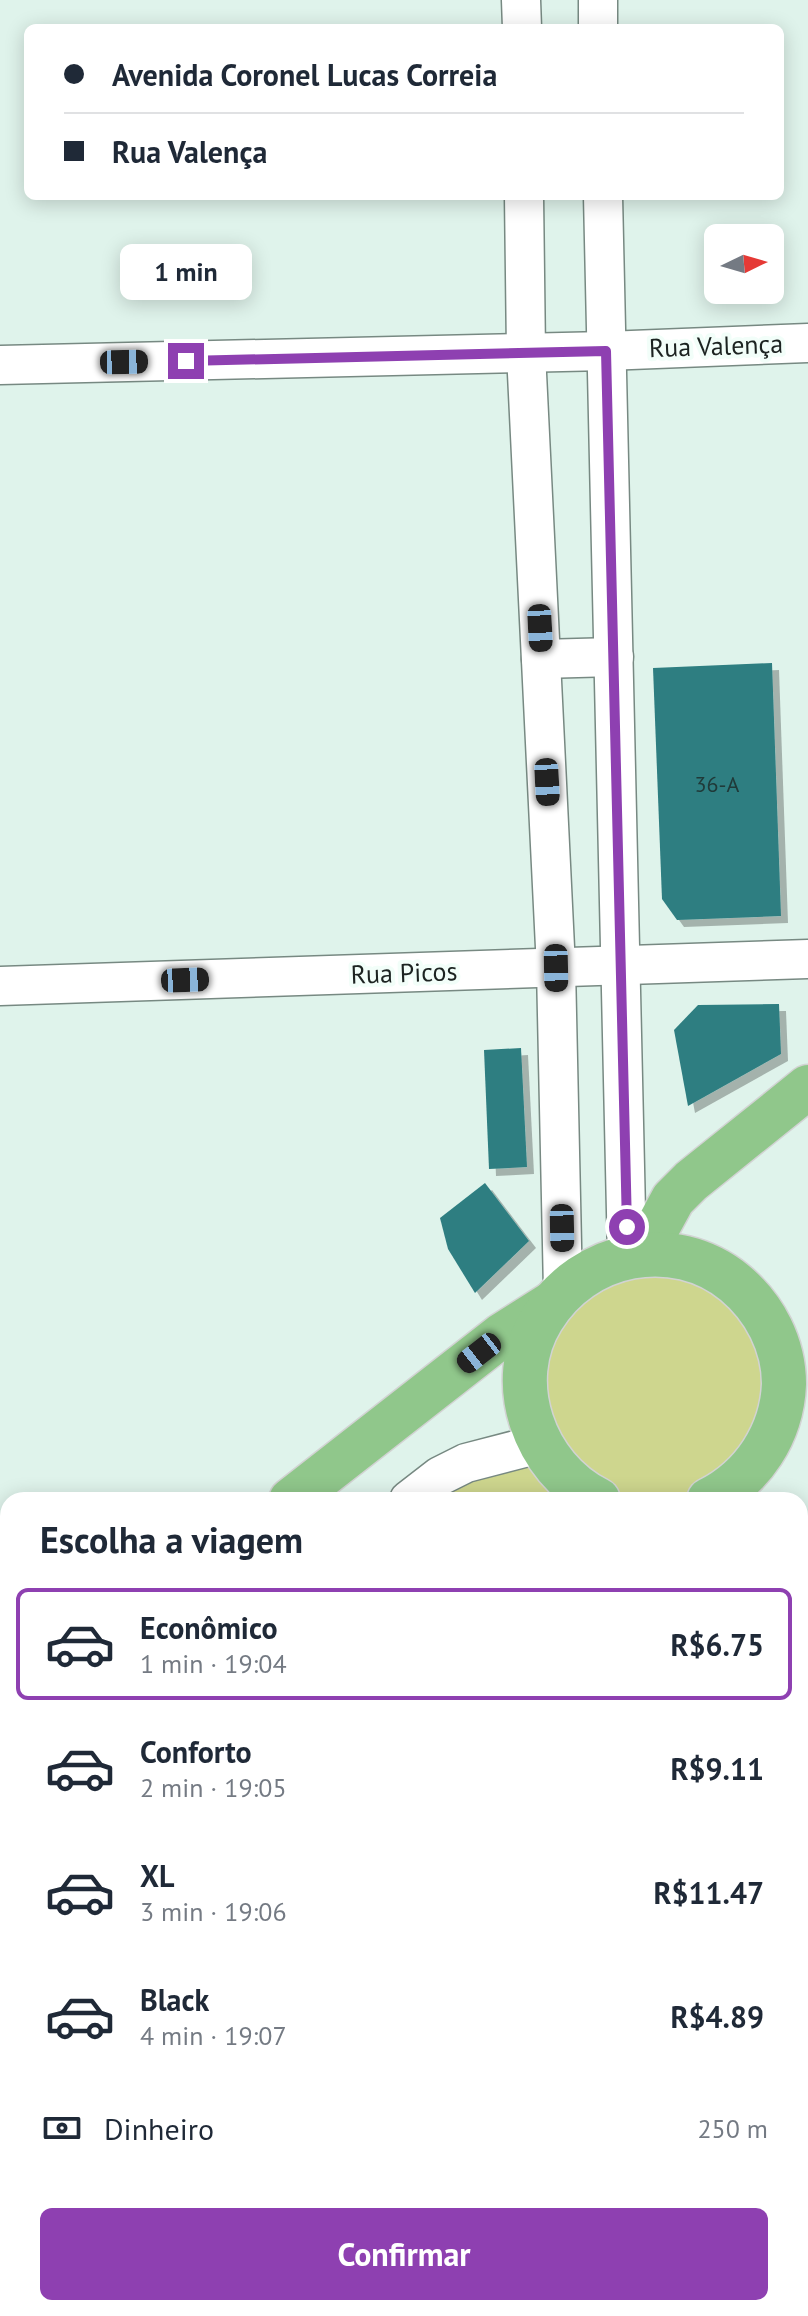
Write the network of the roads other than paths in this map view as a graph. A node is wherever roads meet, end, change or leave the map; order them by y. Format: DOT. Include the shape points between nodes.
graph roads {
  1 [pos="521,0"];
  2 [pos="598,0"];
  3 [pos="522,24"];
  4 [pos="598,24"];
  5 [pos="524,200"];
  6 [pos="603,200"];
  7 [pos="808,343"];
  8 [pos="606,351"];
  9 [pos="526,353"];
  10 [pos="0,365"];
  11 [pos="614,657"];
  12 [pos="541,659"];
  13 [pos="808,959"];
  14 [pos="621,966"];
  15 [pos="556,968"];
  16 [pos="0,986"];
  17 [pos="808,1087"];
  18 [pos="635,1255"];
  19 [pos="552,1305"];
  20 [pos="539,1444"];
  21 [pos="752,1469"];
  22 [pos="301,1492"];
  23 [pos="419,1492"];
  24 [pos="581,1492"];
  1 -- 3 [label="street"];
  2 -- 4 [label="street"];
  5 -- 9 [label="street"];
  6 -- 8 [label="street"];
  7 -- 8 [label="street, Rua Valença"];
  8 -- 9 [label="street, Rua Valença"];
  8 -- 11 [label="street"];
  9 -- 10 [label="street, Rua Valença"];
  9 -- 12 [label="street"];
  11 -- 12 [label="street"];
  11 -- 14 [label="street"];
  12 -- 15 [label="street"];
  13 -- 14 [label="street, Rua Picos"];
  14 -- 15 [label="street, Rua Picos"];
  14 -- 18 [label="street"];
  15 -- 16 [label="street, Rua Picos"];
  15 -- 19 [label="street"];
  17 -- 18 [label="main road" via="691,1181"];
  18 -- 19 [label="main road" via="593,1269"];
  18 -- 21 [label="main road" via="693,1259 723,1273 763,1313 782,1370 781,1407"];
  19 -- 20 [label="main road" via="531,1344 525,1370 525,1396"];
  19 -- 22 [label="main road" via="502,1335"];
  20 -- 23 [label="street" via="466,1463"];
  20 -- 24 [label="main road"];
}
